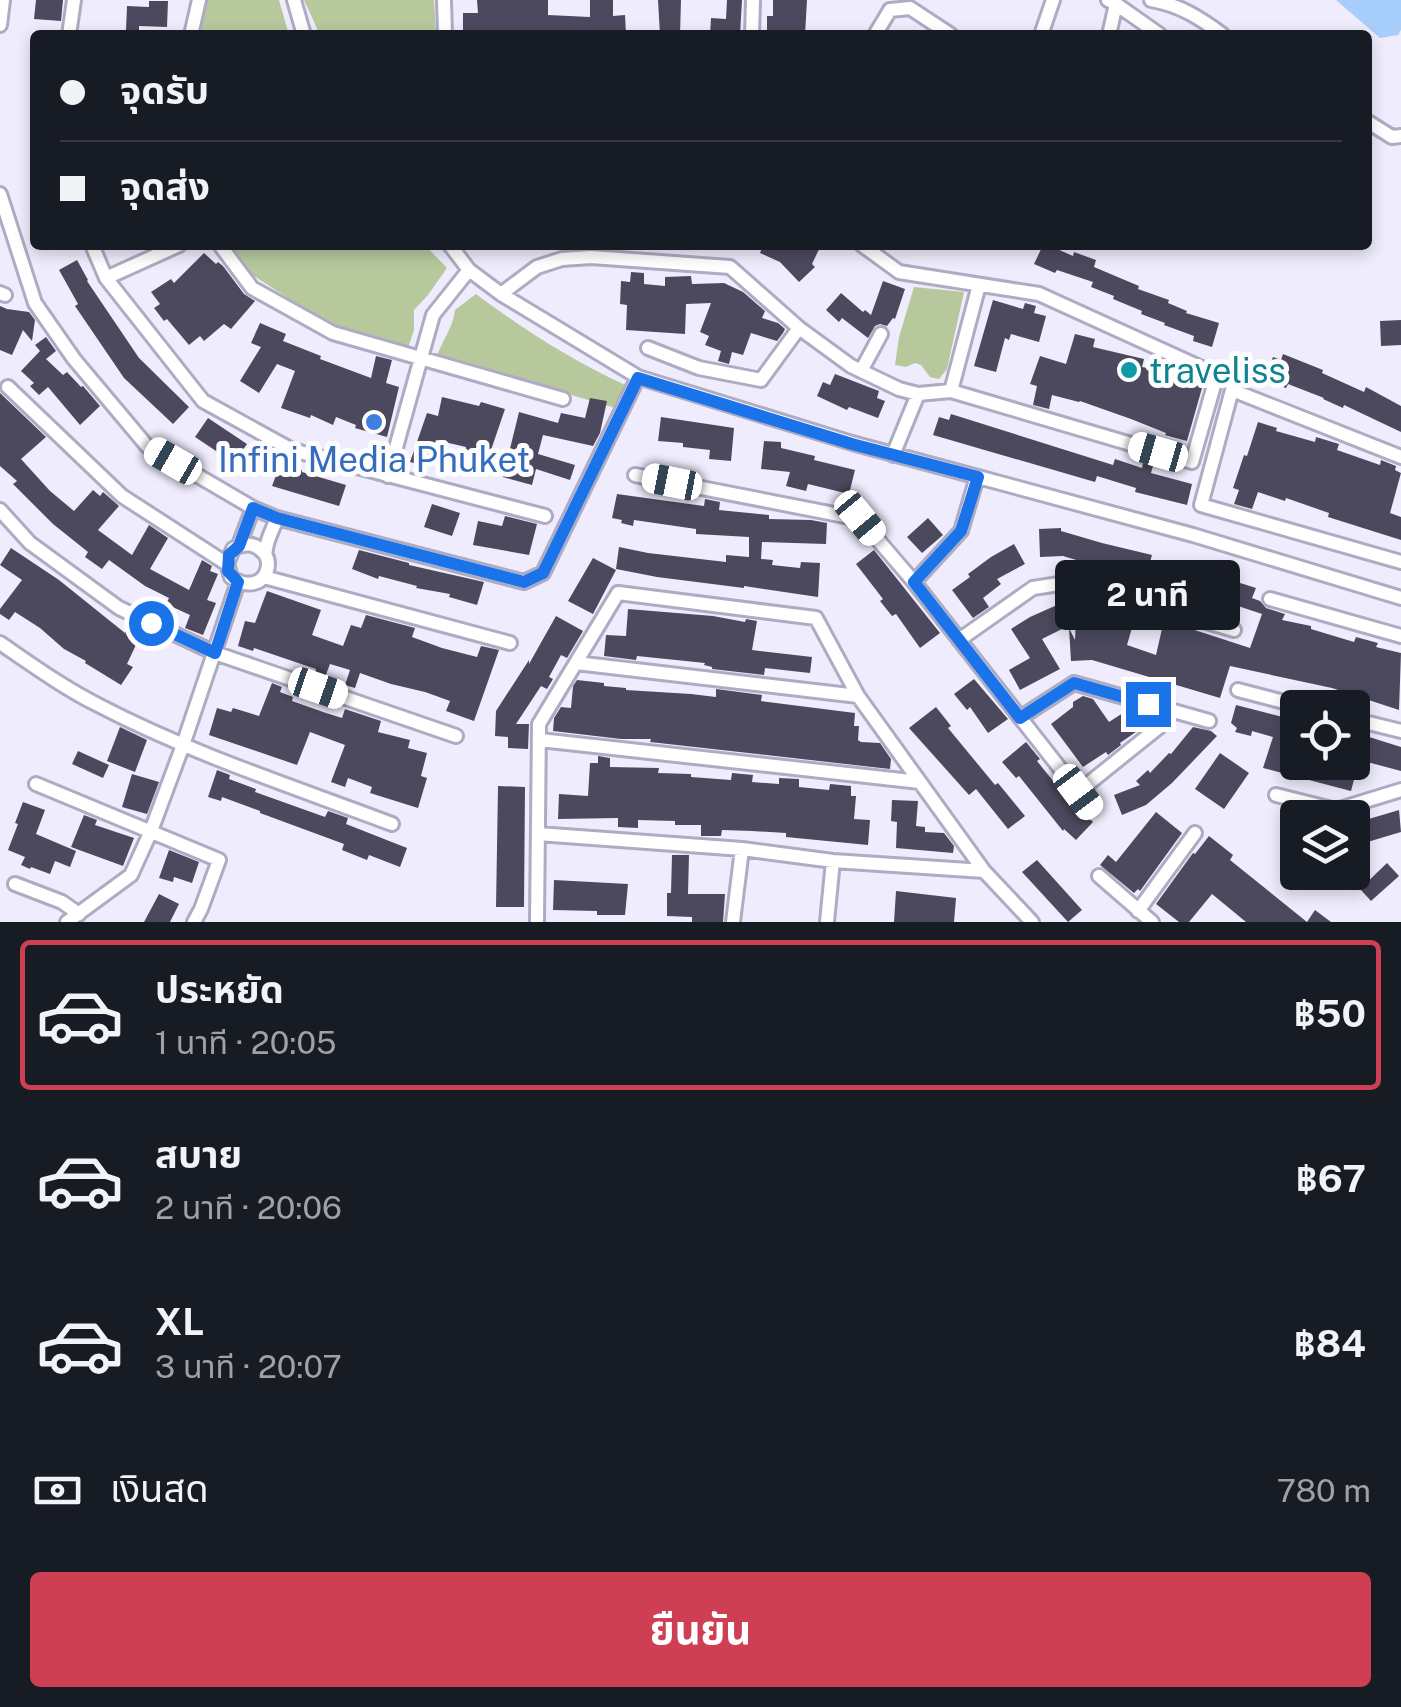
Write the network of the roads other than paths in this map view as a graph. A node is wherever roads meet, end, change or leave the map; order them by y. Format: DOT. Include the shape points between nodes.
graph roads {
  1 [pos="3,0"];
  2 [pos="74,0"];
  3 [pos="198,0"];
  4 [pos="294,0"];
  5 [pos="444,0"];
  6 [pos="753,0"];
  7 [pos="1053,0"];
  8 [pos="1152,0"];
  9 [pos="1112,2"];
  10 [pos="0,25"];
  11 [pos="70,30"];
  12 [pos="192,30"];
  13 [pos="303,30"];
  14 [pos="445,30"];
  15 [pos="752,30"];
  16 [pos="879,30"];
  17 [pos="943,30"];
  18 [pos="1043,30"];
  19 [pos="1109,30"];
  20 [pos="1149,30"];
  21 [pos="1217,30"];
  22 [pos="1372,124"];
  23 [pos="1401,136"];
  24 [pos="0,194"];
  25 [pos="94,250"];
  26 [pos="168,250"];
  27 [pos="224,250"];
  28 [pos="454,250"];
  29 [pos="869,250"];
  30 [pos="591,251"];
  31 [pos="470,270"];
  32 [pos="106,278"];
  33 [pos="979,285"];
  34 [pos="502,294"];
  35 [pos="799,328"];
  36 [pos="881,334"];
  37 [pos="648,348"];
  38 [pos="422,358"];
  39 [pos="862,371"];
  40 [pos="638,378"];
  41 [pos="8,387"];
  42 [pos="951,391"];
  43 [pos="918,394"];
  44 [pos="563,400"];
  45 [pos="893,454"];
  46 [pos="1401,457"];
  47 [pos="635,475"];
  48 [pos="388,476"];
  49 [pos="978,477"];
  50 [pos="253,508"];
  51 [pos="0,510"];
  52 [pos="545,516"];
  53 [pos="277,518"];
  54 [pos="239,546"];
  55 [pos="264,552"];
  56 [pos="1401,562"];
  57 [pos="227,564"];
  58 [pos="264,577"];
  59 [pos="238,582"];
  60 [pos="914,582"];
  61 [pos="1270,598"];
  62 [pos="1401,598"];
  63 [pos="1234,630"];
  64 [pos="1401,636"];
  65 [pos="959,640"];
  66 [pos="510,642"];
  67 [pos="0,643"];
  68 [pos="215,653"];
  69 [pos="576,664"];
  70 [pos="1238,690"];
  71 [pos="858,696"];
  72 [pos="1280,701"];
  73 [pos="1148,704"];
  74 [pos="1020,718"];
  75 [pos="1210,721"];
  76 [pos="1370,723"];
  77 [pos="1401,731"];
  78 [pos="456,736"];
  79 [pos="540,740"];
  80 [pos="183,745"];
  81 [pos="920,782"];
  82 [pos="36,784"];
  83 [pos="1401,790"];
  84 [pos="1078,792"];
  85 [pos="1276,795"];
  86 [pos="1090,808"];
  87 [pos="392,824"];
  88 [pos="151,831"];
  89 [pos="538,834"];
  90 [pos="1196,834"];
  91 [pos="742,849"];
  92 [pos="833,861"];
  93 [pos="984,871"];
  94 [pos="1100,876"];
  95 [pos="14,884"];
  96 [pos="1138,911"];
  97 [pos="73,918"];
  98 [pos="194,922"];
  99 [pos="536,922"];
  100 [pos="733,922"];
  101 [pos="827,922"];
  102 [pos="1032,922"];
  103 [pos="1152,922"];
  1 -- 10 [label="street"];
  2 -- 11 [label="street"];
  3 -- 12 [label="street"];
  4 -- 13 [label="street"];
  5 -- 14 [label="street"];
  6 -- 15 [label="street"];
  7 -- 18 [label="street"];
  8 -- 21 [label="street" via="1192,12"];
  9 -- 19 [label="street"];
  9 -- 20 [label="street"];
  16 -- 17 [label="street" via="890,10 910,8"];
  22 -- 23 [label="street"];
  24 -- 50 [label="street" via="35,303 74,359 147,446"];
  25 -- 32 [label="street"];
  26 -- 32 [label="street"];
  27 -- 38 [label="street" via="252,288 333,334"];
  28 -- 31 [label="street"];
  29 -- 33 [label="street" via="900,272"];
  30 -- 34 [label="street" via="536,267"];
  30 -- 35 [label="street" via="730,268"];
  31 -- 34 [label="street"];
  31 -- 38 [label="street" via="433,315"];
  32 -- 48 [label="street" via="202,400 292,450"];
  33 -- 42 [label="street"];
  33 -- 42 [label="street" via="1039,294 1216,375 1192,462"];
  34 -- 40 [label="street"];
  35 -- 37 [label="street" via="761,380 699,368"];
  35 -- 39 [label="street"];
  36 -- 39 [label="street"];
  38 -- 44 [label="street"];
  38 -- 48 [label="street"];
  39 -- 43 [label="street"];
  40 -- 45 [label="street"];
  40 -- 53 [label="street" via="543,573 524,582"];
  41 -- 57 [label="street" via="122,496"];
  42 -- 43 [label="street"];
  43 -- 45 [label="street"];
  45 -- 49 [label="street"];
  46 -- 56 [label="street" via="1232,390 1201,505"];
  47 -- 60 [label="street" via="860,518"];
  48 -- 52 [label="street"];
  49 -- 60 [label="street" via="961,531"];
  49 -- 62 [label="street"];
  50 -- 53 [label="street"];
  50 -- 54 [label="street"];
  51 -- 68 [label="street" via="30,543 119,608"];
  53 -- 55 [label="street"];
  54 -- 55 [label="street" via="253,544"];
  54 -- 57 [label="street"];
  55 -- 58 [label="street"];
  57 -- 59 [label="street"];
  58 -- 59 [label="street"];
  58 -- 66 [label="street"];
  59 -- 68 [label="street"];
  60 -- 65 [label="street"];
  61 -- 64 [label="street"];
  63 -- 65 [label="street" via="1072,582 1034,588"];
  65 -- 74 [label="street"];
  67 -- 80 [label="street" via="88,700"];
  68 -- 78 [label="street"];
  68 -- 80 [label="street"];
  69 -- 71 [label="street"];
  69 -- 71 [label="street" via="618,593 816,618"];
  69 -- 79 [label="street" via="539,724"];
  70 -- 72 [label="street"];
  71 -- 81 [label="street"];
  73 -- 74 [label="street" via="1074,683"];
  73 -- 75 [label="street"];
  73 -- 84 [label="street" via="1160,727"];
  74 -- 84 [label="street"];
  76 -- 77 [label="street"];
  79 -- 81 [label="street"];
  79 -- 89 [label="street"];
  80 -- 87 [label="street"];
  80 -- 88 [label="street"];
  81 -- 93 [label="street"];
  82 -- 88 [label="street"];
  83 -- 85 [label="street" via="1336,810"];
  84 -- 86 [label="street"];
  88 -- 97 [label="street" via="132,875"];
  88 -- 98 [label="street" via="219,860"];
  89 -- 91 [label="street"];
  89 -- 99 [label="street"];
  90 -- 96 [label="street"];
  91 -- 92 [label="street"];
  91 -- 100 [label="street"];
  92 -- 93 [label="street"];
  92 -- 101 [label="street"];
  93 -- 102 [label="street"];
  94 -- 96 [label="street"];
  95 -- 97 [label="street" via="62,902"];
  96 -- 103 [label="street"];
}
